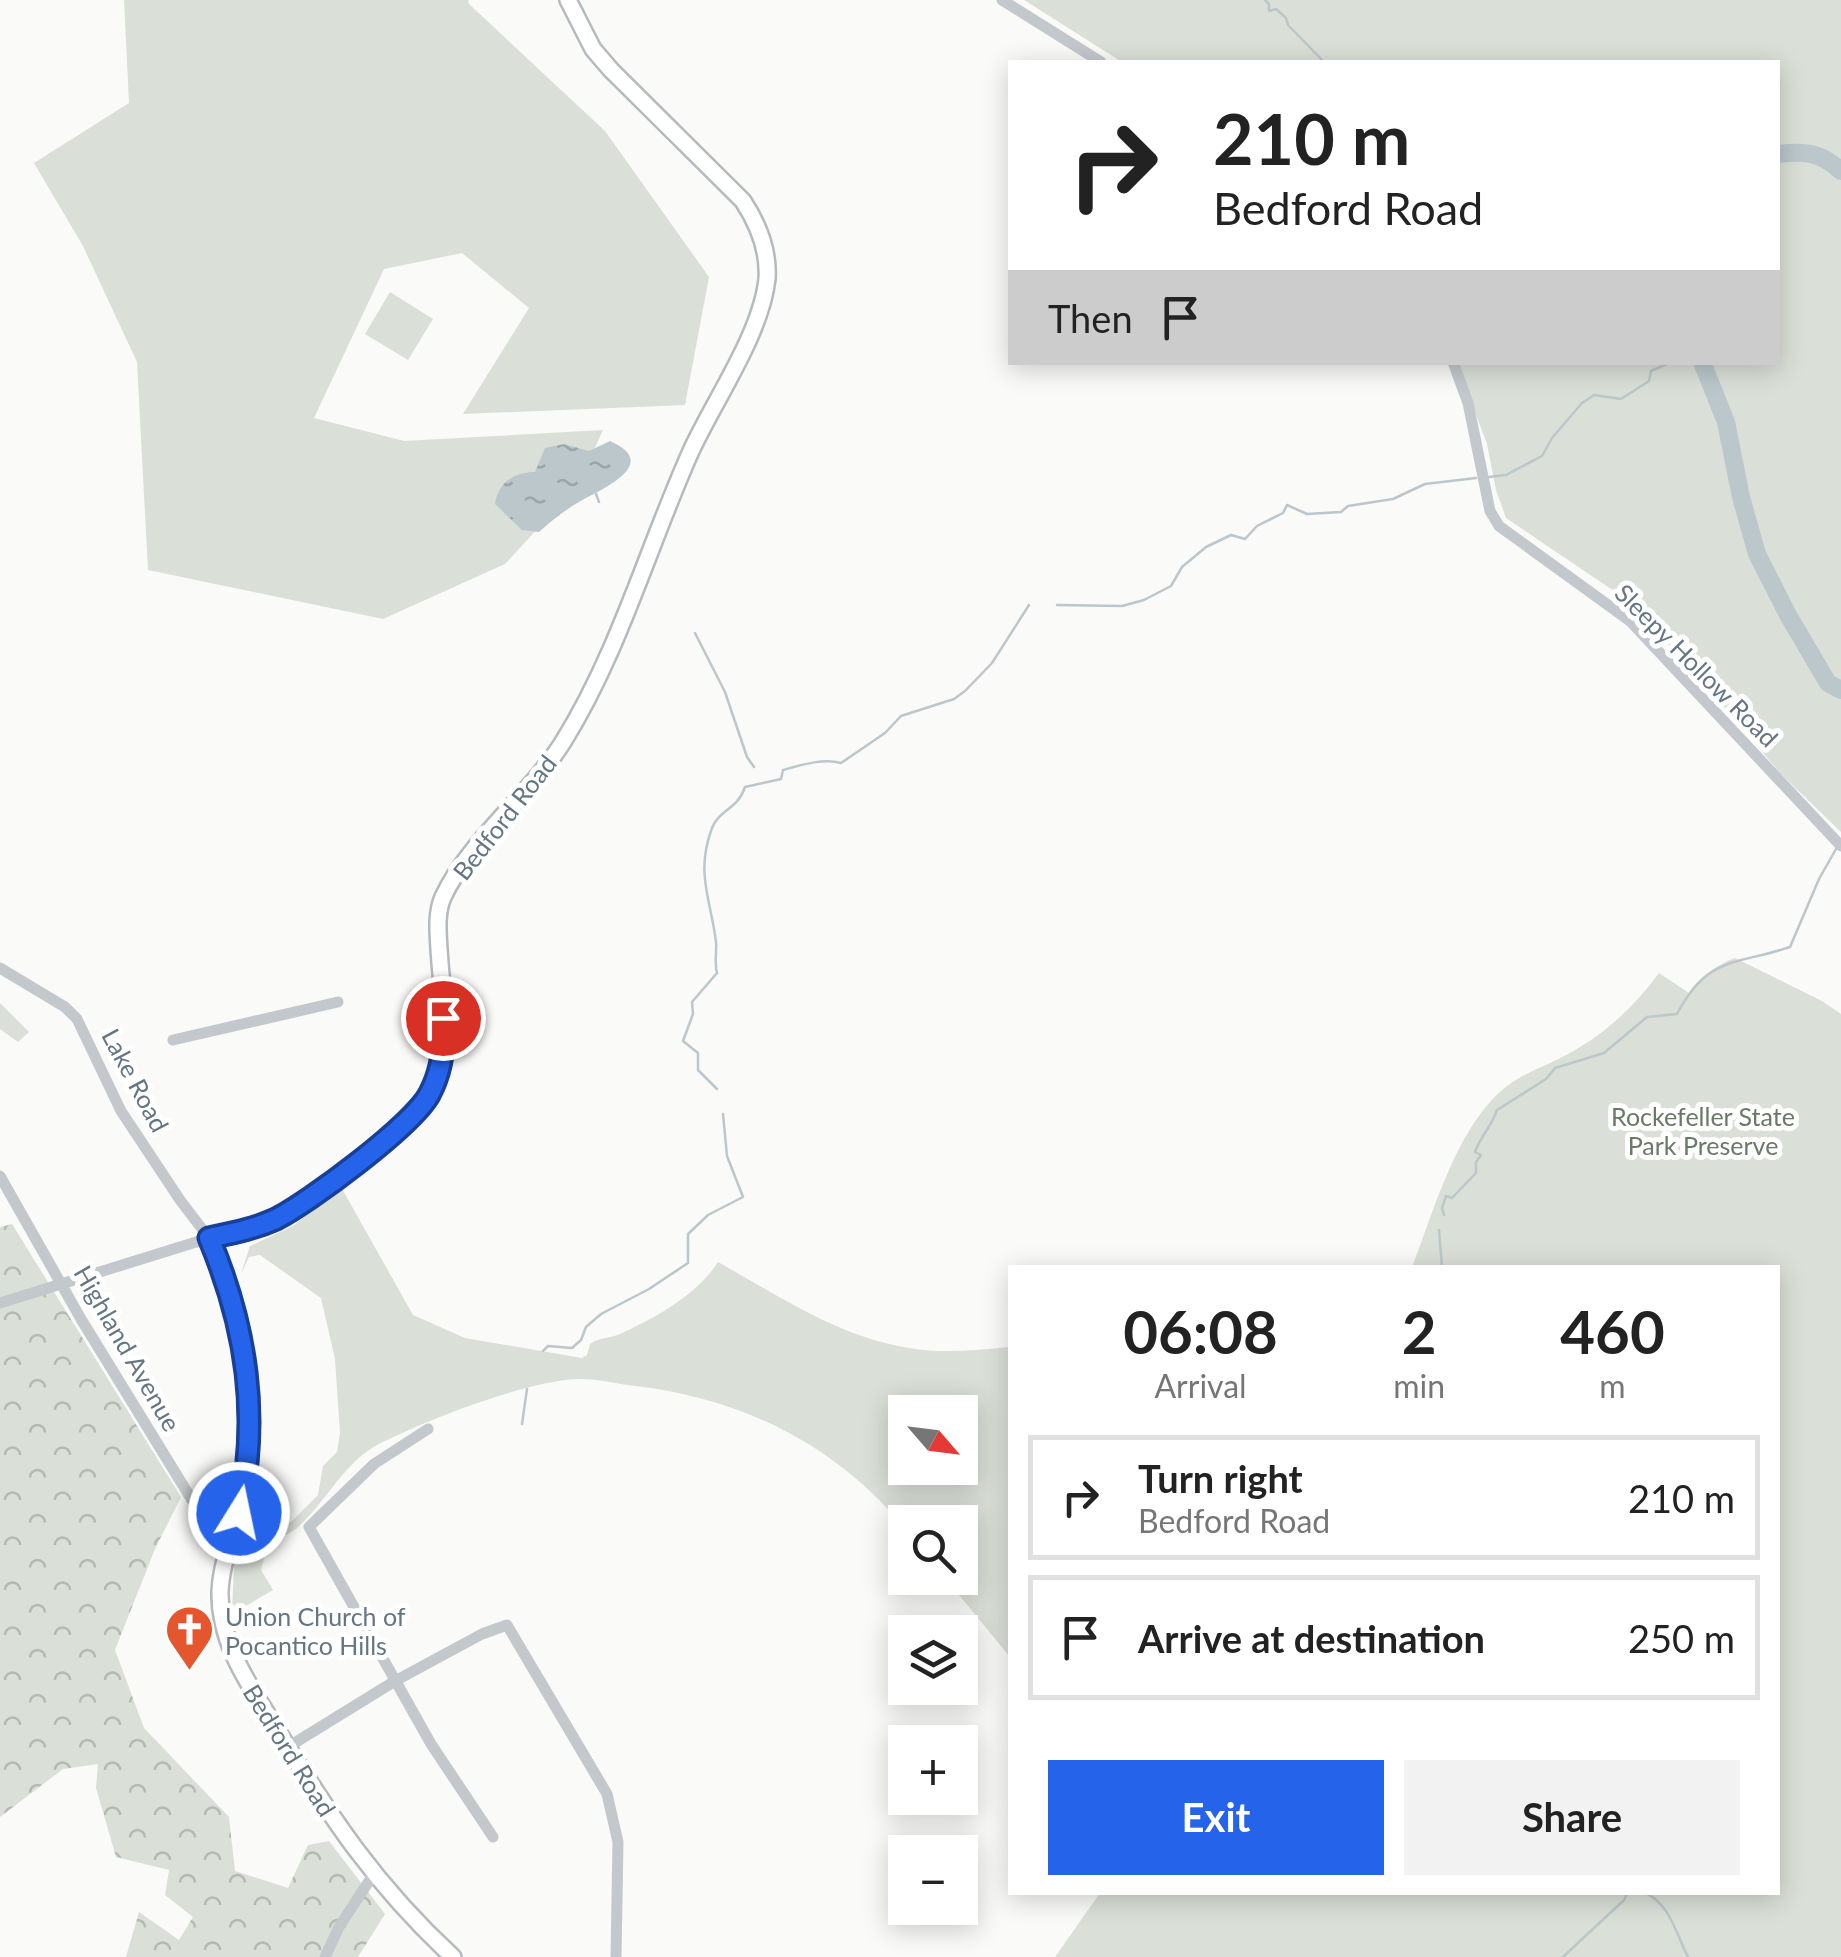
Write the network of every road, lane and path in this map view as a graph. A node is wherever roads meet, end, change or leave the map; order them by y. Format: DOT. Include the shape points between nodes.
graph roads {
  1 [pos="568,0"];
  2 [pos="1002,0"];
  3 [pos="1098,60"];
  4 [pos="1454,365"];
  5 [pos="1841,846"];
  6 [pos="0,968"];
  7 [pos="338,1002"];
  8 [pos="173,1040"];
  9 [pos="0,1176"];
  10 [pos="209,1238"];
  11 [pos="62,1282"];
  12 [pos="0,1302"];
  13 [pos="428,1429"];
  14 [pos="239,1513"];
  15 [pos="395,1682"];
  16 [pos="288,1747"];
  17 [pos="493,1837"];
  18 [pos="373,1875"];
  19 [pos="325,1957"];
  20 [pos="453,1957"];
  21 [pos="616,1957"];
  1 -- 10 [label="main road, Bedford Road" via="593,49 743,200 756,221 767,278 758,318 702,426 596,680 565,738 442,898 444,1038 437,1076 422,1106 288,1212"];
  2 -- 3 [label="street"];
  4 -- 5 [label="street, Sleepy Hollow Road" via="1499,526 1630,622"];
  6 -- 10 [label="street, Lake Road" via="77,1019 122,1111"];
  7 -- 8 [label="street"];
  9 -- 11 [label="street, Highland Avenue"];
  10 -- 11 [label="street"];
  10 -- 14 [label="main road, Bedford Road" via="235,1305 250,1384"];
  11 -- 12 [label="street"];
  11 -- 14 [label="street, Highland Avenue" via="192,1500"];
  13 -- 15 [label="street" via="374,1464 308,1528"];
  14 -- 16 [label="main road, Bedford Road" via="222,1571 224,1632"];
  15 -- 16 [label="street"];
  15 -- 17 [label="street"];
  15 -- 21 [label="street" via="506,1625 602,1780 618,1842"];
  16 -- 18 [label="main road, Bedford Road"];
  18 -- 19 [label="street"];
  18 -- 20 [label="main road, Bedford Road"];
}
